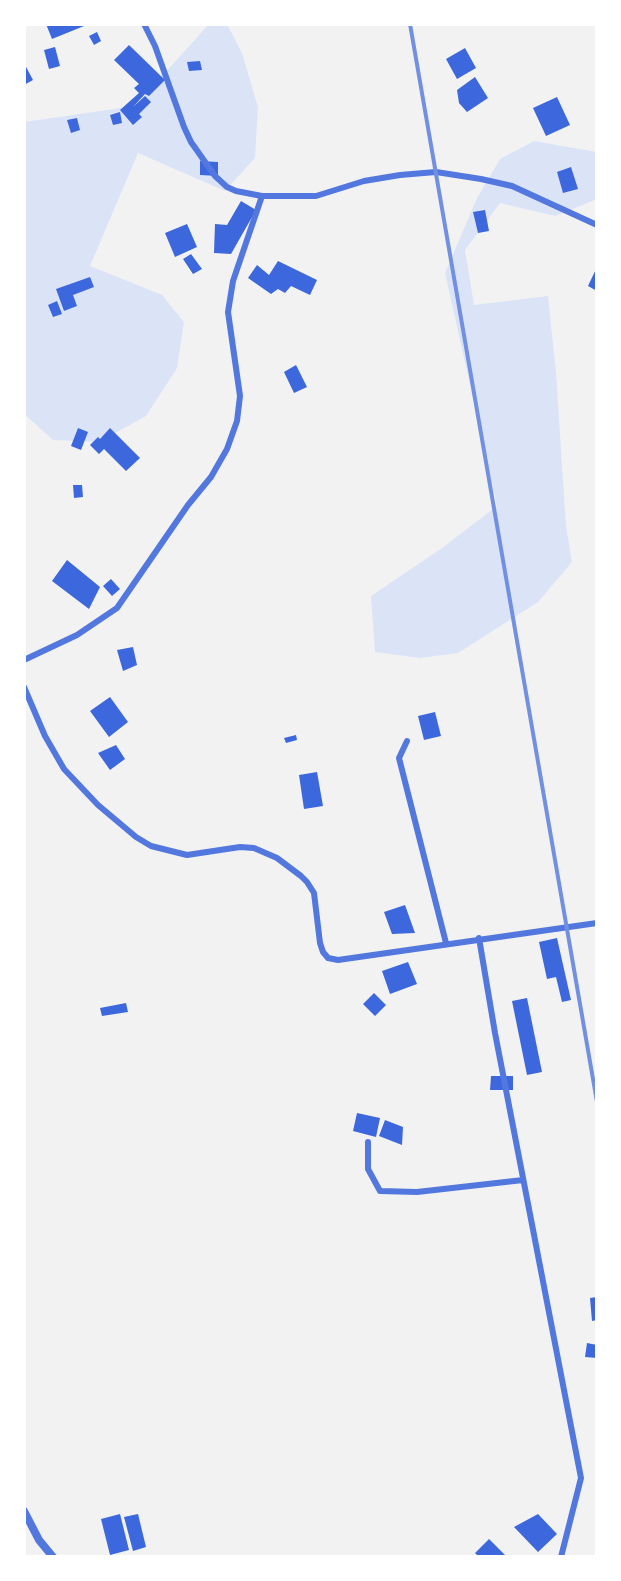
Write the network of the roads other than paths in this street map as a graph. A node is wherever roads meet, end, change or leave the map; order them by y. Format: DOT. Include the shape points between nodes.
graph roads {
  1 [pos="144,24"];
  2 [pos="262,196"];
  3 [pos="597,225"];
  4 [pos="24,660"];
  5 [pos="24,687"];
  6 [pos="407,741"];
  7 [pos="597,922"];
  8 [pos="479,938"];
  9 [pos="446,943"];
  10 [pos="368,1142"];
  11 [pos="523,1180"];
  12 [pos="24,1510"];
  13 [pos="53,1557"];
  14 [pos="561,1557"];
  1 -- 2 [label="street" via="183,127 212,172 228,187"];
  2 -- 3 [label="street" via="316,196 364,181 436,172 512,186"];
  2 -- 4 [label="street" via="233,280 228,312 240,396 237,421 227,449 117,608 76,635"];
  5 -- 9 [label="street" via="64,769 136,837 151,846 187,855 254,848 277,858 308,882 314,893 320,943 328,958 338,960"];
  6 -- 9 [label="street" via="399,758"];
  7 -- 8 [label="street"];
  8 -- 9 [label="street"];
  8 -- 11 [label="street"];
  10 -- 11 [label="street" via="368,1169 380,1191 417,1192"];
  11 -- 14 [label="street" via="581,1478"];
  12 -- 13 [label="street"];
}
